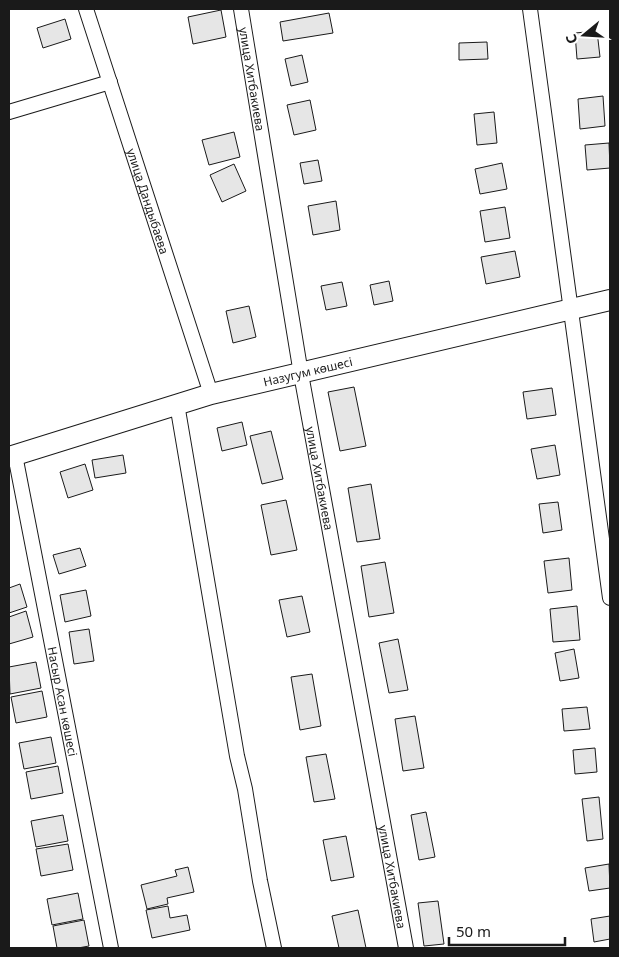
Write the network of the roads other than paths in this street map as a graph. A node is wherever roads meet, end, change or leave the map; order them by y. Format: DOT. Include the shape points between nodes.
graph roads {
  1 [pos="86,9"];
  2 [pos="240,9"];
  3 [pos="530,9"];
  4 [pos="110,82"];
  5 [pos="9,112"];
  6 [pos="610,300"];
  7 [pos="572,310"];
  8 [pos="301,374"];
  9 [pos="211,394"];
  10 [pos="177,404"];
  11 [pos="12,456"];
  12 [pos="610,598"];
  13 [pos="111,948"];
  14 [pos="274,948"];
  15 [pos="406,948"];
  1 -- 4 [label="street, улица Дандыбаева"];
  2 -- 8 [label="street, улица Хитбакиева"];
  3 -- 7 [label="street"];
  4 -- 5 [label="street"];
  4 -- 9 [label="street, улица Дандыбаева"];
  6 -- 7 [label="street, Назугум көшесі"];
  7 -- 8 [label="street, Назугум көшесі"];
  7 -- 12 [label="street"];
  8 -- 9 [label="street, Назугум көшесі"];
  8 -- 15 [label="street, улица Хитбакиева"];
  9 -- 10 [label="street, Назугум көшесі"];
  10 -- 11 [label="street, Назугум көшесі"];
  10 -- 14 [label="street" via="237,756"];
  11 -- 13 [label="street, Насыр Асан көшесі"];
}
